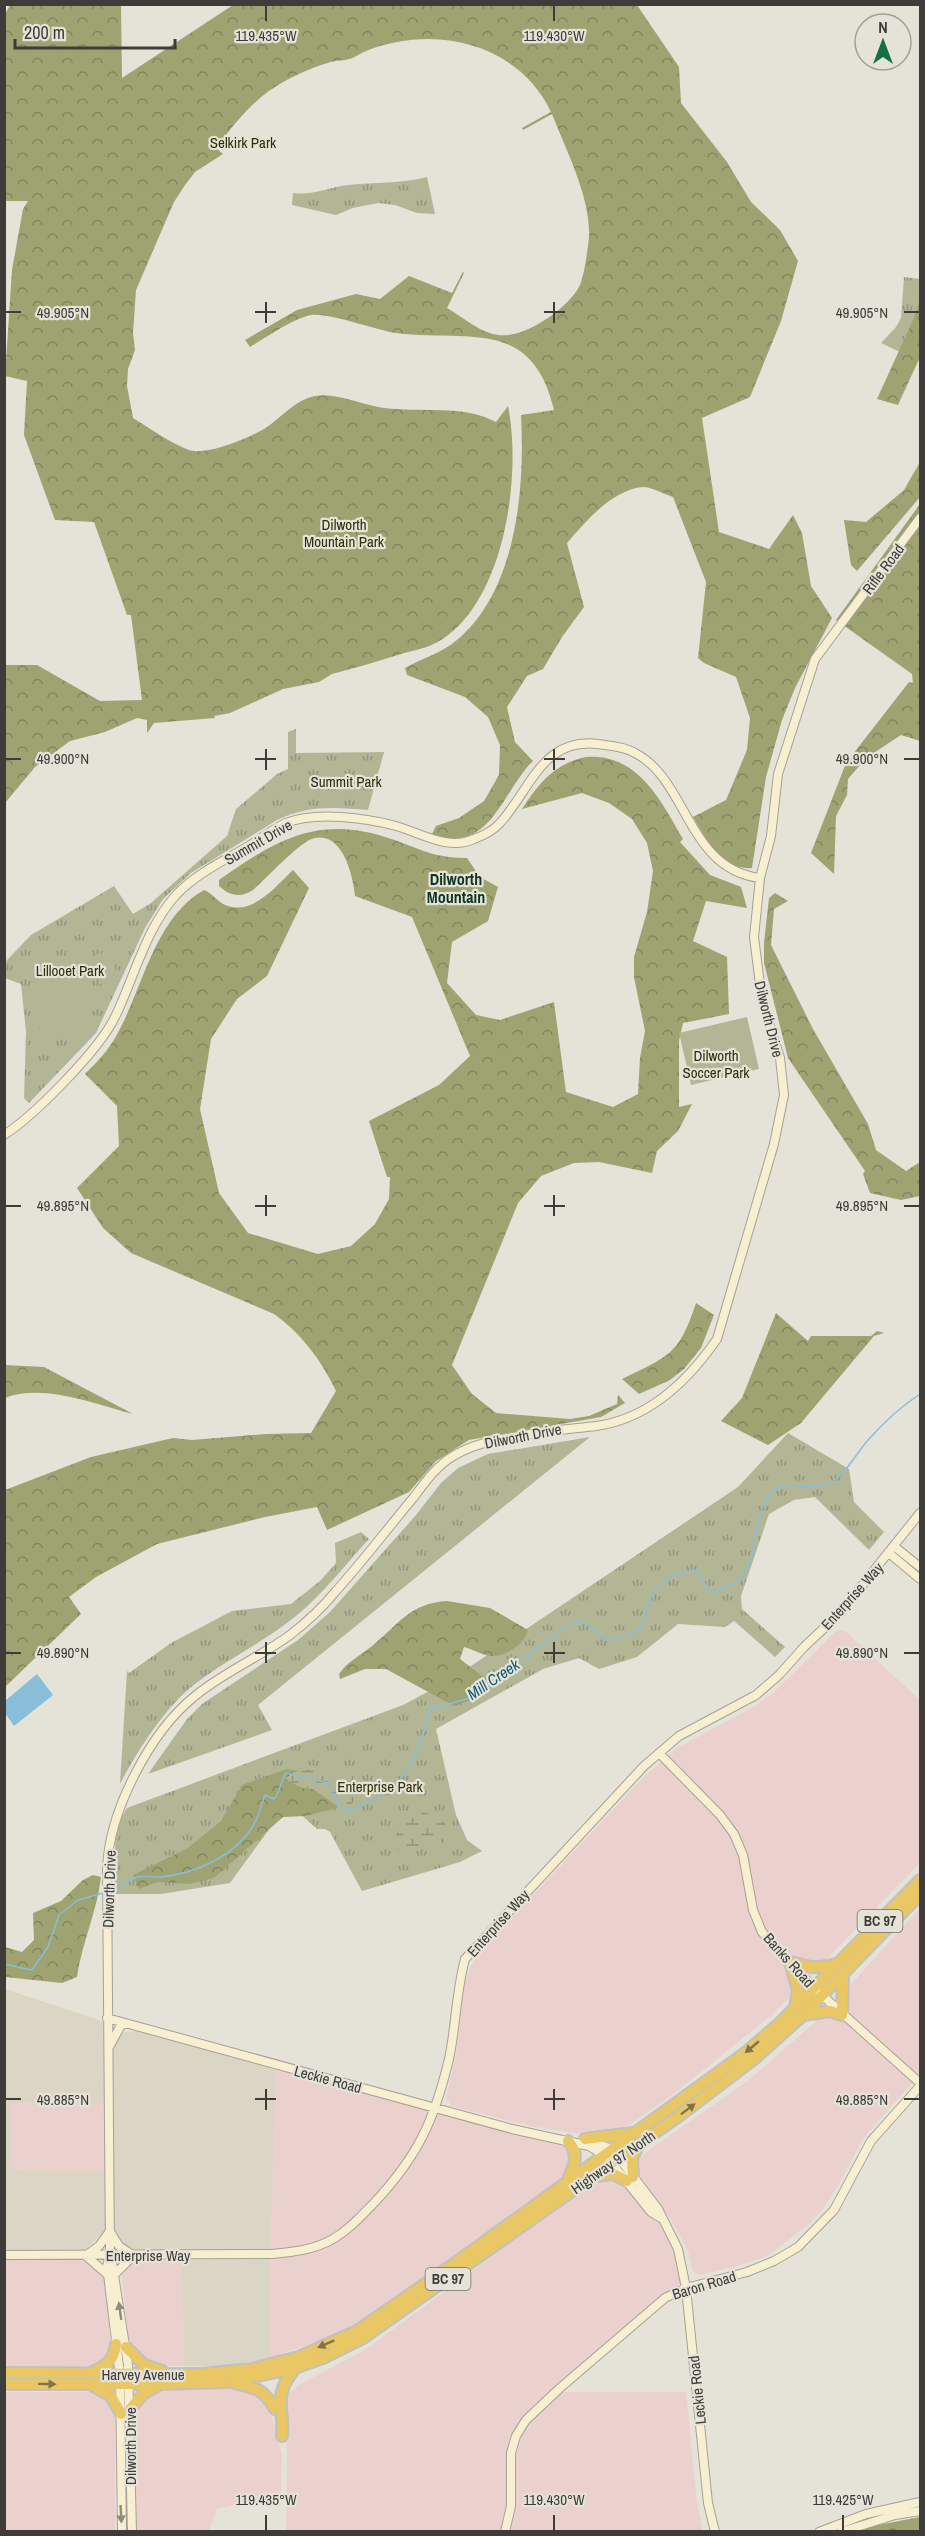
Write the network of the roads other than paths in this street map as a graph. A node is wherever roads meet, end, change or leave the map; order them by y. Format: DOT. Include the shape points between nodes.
graph roads {
  1 [pos="921,518"];
  2 [pos="845,619"];
  3 [pos="760,878"];
  4 [pos="4,1135"];
  5 [pos="921,1513"];
  6 [pos="893,1550"];
  7 [pos="921,1568"];
  8 [pos="921,1579"];
  9 [pos="659,1753"];
  10 [pos="921,1880"];
  11 [pos="921,1894"];
  12 [pos="790,1962"];
  13 [pos="841,1969"];
  14 [pos="818,1992"];
  15 [pos="799,2012"];
  16 [pos="842,2014"];
  17 [pos="107,2018"];
  18 [pos="124,2024"];
  19 [pos="108,2049"];
  20 [pos="921,2085"];
  21 [pos="436,2108"];
  22 [pos="549,2138"];
  23 [pos="638,2138"];
  24 [pos="585,2139"];
  25 [pos="568,2141"];
  26 [pos="612,2156"];
  27 [pos="593,2176"];
  28 [pos="630,2179"];
  29 [pos="566,2184"];
  30 [pos="110,2231"];
  31 [pos="4,2254"];
  32 [pos="86,2255"];
  33 [pos="110,2255"];
  34 [pos="134,2255"];
  35 [pos="112,2275"];
  36 [pos="686,2288"];
  37 [pos="121,2345"];
  38 [pos="281,2362"];
  39 [pos="295,2368"];
  40 [pos="4,2373"];
  41 [pos="174,2374"];
  42 [pos="267,2375"];
  43 [pos="125,2379"];
  44 [pos="88,2380"];
  45 [pos="228,2382"];
  46 [pos="4,2384"];
  47 [pos="159,2384"];
  48 [pos="275,2409"];
  49 [pos="126,2411"];
  50 [pos="282,2436"];
  51 [pos="921,2502"];
  52 [pos="921,2511"];
  53 [pos="122,2532"];
  54 [pos="132,2532"];
  55 [pos="505,2532"];
  56 [pos="715,2532"];
  57 [pos="819,2532"];
  58 [pos="841,2532"];
  1 -- 2 [label="street, Rifle Road"];
  2 -- 3 [label="street, Dilworth Drive" via="815,659 802,696 778,774 771,836"];
  3 -- 4 [label="street, Summit Drive" via="728,865 707,850 652,767 635,753 604,744 572,746 548,757 499,825 472,841 444,843 374,821 305,817 285,824 193,880 175,897 157,923 101,1041"];
  3 -- 17 [label="street, Dilworth Drive" via="754,937 756,963 762,1000 780,1058 784,1095 774,1144 717,1339 679,1385 628,1418 481,1443 453,1455 431,1475 311,1617 180,1708 142,1761 123,1799 110,1841"];
  5 -- 6 [label="street, Enterprise Way"];
  6 -- 7 [label="street"];
  6 -- 8 [label="street"];
  6 -- 9 [label="street, Enterprise Way" via="839,1614 756,1695 679,1736"];
  9 -- 12 [label="street, Banks Road" via="734,1833 762,1932"];
  9 -- 21 [label="street, Enterprise Way" via="465,1959"];
  10 -- 13 [label="highway, Highway 97 North / BC 97"];
  11 -- 13 [label="highway, Highway 97 North / BC 97"];
  12 -- 13 [label="highway" via="810,1969"];
  12 -- 14 [label="street, Banks Road"];
  12 -- 15 [label="highway"];
  13 -- 14 [label="highway, Highway 97 North / BC 97"];
  13 -- 16 [label="highway"];
  14 -- 15 [label="highway, Highway 97 North / BC 97"];
  14 -- 16 [label="street, Banks Road"];
  15 -- 16 [label="highway"];
  15 -- 23 [label="highway, Highway 97 North / BC 97"];
  16 -- 20 [label="street, Banks Road"];
  17 -- 18 [label="street, Leckie Road"];
  17 -- 19 [label="street, Dilworth Drive"];
  18 -- 19 [label="street"];
  18 -- 21 [label="street, Leckie Road"];
  19 -- 30 [label="street, Dilworth Drive"];
  20 -- 36 [label="street, Baron Road" via="871,2141 834,2210 798,2247 747,2272"];
  21 -- 22 [label="street, Leckie Road"];
  21 -- 34 [label="street, Enterprise Way" via="421,2143 403,2170 355,2223 332,2240 305,2250 271,2254"];
  22 -- 24 [label="street, Leckie Road" via="556,2135"];
  22 -- 25 [label="street, Leckie Road"];
  23 -- 24 [label="highway"];
  23 -- 26 [label="highway, Highway 97 North / BC 97"];
  23 -- 28 [label="highway"];
  24 -- 26 [label="street, Leckie Road"];
  25 -- 26 [label="street, Leckie Road"];
  25 -- 29 [label="highway" via="574,2147 576,2161"];
  26 -- 27 [label="highway, Highway 97 North / BC 97"];
  26 -- 28 [label="street, Leckie Road"];
  26 -- 29 [label="highway, Highway 97 North / BC 97"];
  27 -- 28 [label="highway" via="613,2174"];
  27 -- 39 [label="highway, Highway 97 North / BC 97" via="363,2338"];
  28 -- 36 [label="street, Leckie Road" via="651,2212 662,2218 678,2249"];
  29 -- 38 [label="highway, Highway 97 North / BC 97, one-way" via="357,2331"];
  30 -- 32 [label="street"];
  30 -- 33 [label="street, Dilworth Drive"];
  30 -- 34 [label="street" via="119,2246"];
  31 -- 32 [label="street, Enterprise Way"];
  32 -- 33 [label="street, Enterprise Way"];
  32 -- 35 [label="street"];
  33 -- 34 [label="street, Enterprise Way"];
  33 -- 35 [label="street, Dilworth Drive" via="107,2266"];
  34 -- 35 [label="street"];
  35 -- 37 [label="street, Dilworth Drive"];
  36 -- 55 [label="street, Baron Road" via="665,2298 526,2420 511,2453 511,2506"];
  36 -- 56 [label="street, Leckie Road" via="708,2503"];
  37 -- 41 [label="highway" via="144,2365"];
  37 -- 43 [label="street, Dilworth Drive"];
  37 -- 44 [label="highway"];
  38 -- 41 [label="highway, Harvey Avenue / BC 97" via="230,2372"];
  38 -- 42 [label="highway"];
  39 -- 42 [label="highway, Highway 97 North / BC 97"];
  39 -- 50 [label="highway" via="279,2397"];
  40 -- 44 [label="highway, Harvey Avenue / BC 97"];
  41 -- 43 [label="highway, Harvey Avenue / BC 97"];
  42 -- 45 [label="highway, Harvey Avenue / BC 97"];
  43 -- 44 [label="highway, Harvey Avenue / BC 97"];
  43 -- 47 [label="highway, Harvey Avenue / BC 97"];
  43 -- 49 [label="street, Dilworth Drive"];
  46 -- 44 [label="highway, Harvey Avenue / BC 97, one-way"];
  44 -- 49 [label="highway"];
  45 -- 47 [label="highway, Harvey Avenue / BC 97"];
  45 -- 48 [label="highway" via="264,2393"];
  47 -- 49 [label="highway"];
  49 -- 53 [label="street, Dilworth Drive, one-way"];
  49 -- 54 [label="street, Dilworth Drive"];
  51 -- 57 [label="street" via="866,2514"];
  52 -- 58 [label="street"];
}
